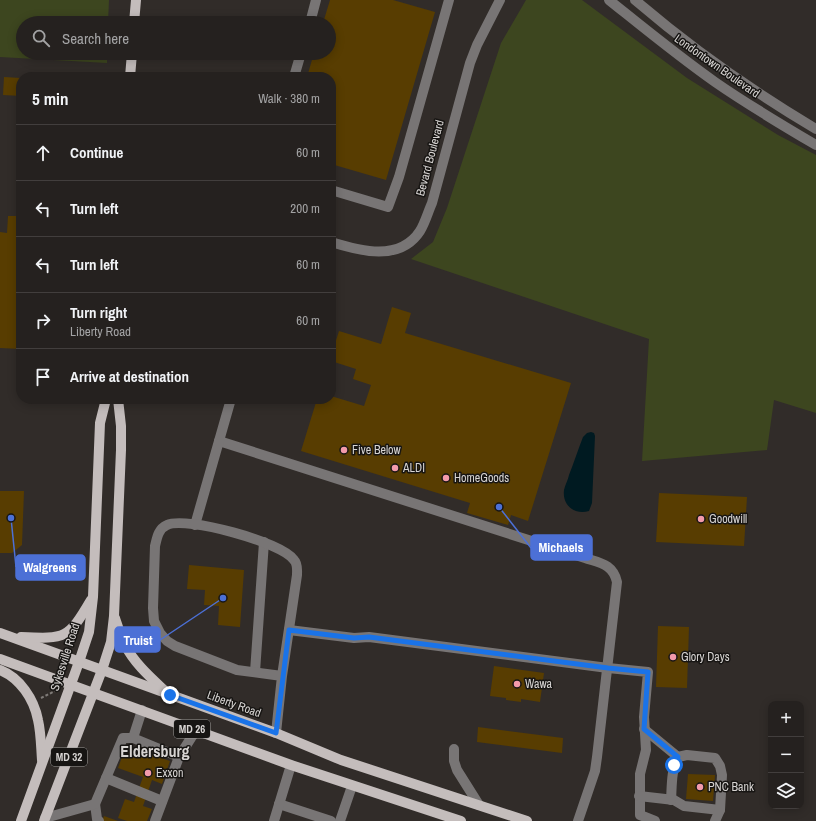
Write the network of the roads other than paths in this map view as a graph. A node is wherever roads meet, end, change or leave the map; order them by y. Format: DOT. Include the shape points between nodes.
graph roads {
  1 [pos="136,0"];
  2 [pos="316,0"];
  3 [pos="449,0"];
  4 [pos="500,0"];
  5 [pos="609,0"];
  6 [pos="635,0"];
  7 [pos="135,16"];
  8 [pos="312,16"];
  9 [pos="131,60"];
  10 [pos="299,60"];
  11 [pos="130,72"];
  12 [pos="295,72"];
  13 [pos="816,129"];
  14 [pos="816,145"];
  15 [pos="336,191"];
  16 [pos="336,243"];
  17 [pos="105,404"];
  18 [pos="119,404"];
  19 [pos="230,404"];
  20 [pos="219,441"];
  21 [pos="195,525"];
  22 [pos="264,542"];
  23 [pos="93,597"];
  24 [pos="114,616"];
  25 [pos="289,630"];
  26 [pos="0,633"];
  27 [pos="11,637"];
  28 [pos="0,658"];
  29 [pos="79,662"];
  30 [pos="608,668"];
  31 [pos="0,670"];
  32 [pos="102,670"];
  33 [pos="255,672"];
  34 [pos="282,676"];
  35 [pos="71,685"];
  36 [pos="93,693"];
  37 [pos="170,695"];
  38 [pos="142,710"];
  39 [pos="644,729"];
  40 [pos="196,730"];
  41 [pos="276,733"];
  42 [pos="133,738"];
  43 [pos="454,749"];
  44 [pos="178,757"];
  45 [pos="678,757"];
  46 [pos="42,764"];
  47 [pos="291,765"];
  48 [pos="106,778"];
  49 [pos="352,786"];
  50 [pos="639,796"];
  51 [pos="671,800"];
  52 [pos="162,801"];
  53 [pos="95,804"];
  54 [pos="279,804"];
  55 [pos="479,805"];
  56 [pos="720,810"];
  57 [pos="45,820"];
  58 [pos="21,821"];
  59 [pos="99,821"];
  60 [pos="155,821"];
  61 [pos="274,821"];
  62 [pos="331,821"];
  63 [pos="340,821"];
  64 [pos="461,821"];
  65 [pos="527,821"];
  66 [pos="578,821"];
  67 [pos="655,821"];
  68 [pos="715,821"];
  1 -- 7 [label="main road"];
  2 -- 8 [label="street"];
  3 -- 15 [label="street" via="399,177 388,207"];
  4 -- 16 [label="street, Bevard Boulevard" via="470,63 432,202 419,232 411,242 402,247 378,253"];
  5 -- 14 [label="street, Londontown Boulevard" via="715,82"];
  6 -- 13 [label="street, Londontown Boulevard" via="682,39 776,105"];
  9 -- 11 [label="main road"];
  10 -- 12 [label="street"];
  17 -- 23 [label="main road, Sykesville Road / MD 32" via="100,423"];
  18 -- 24 [label="main road, MD 32" via="121,450"];
  19 -- 20 [label="street"];
  20 -- 21 [label="street"];
  20 -- 30 [label="street" via="607,566 616,575 617,582"];
  21 -- 22 [label="street" via="244,534"];
  21 -- 33 [label="street" via="167,525 157,536 154,621 160,633 175,646 237,670"];
  22 -- 25 [label="street" via="287,553 295,560 297,566"];
  22 -- 33 [label="street"];
  23 -- 27 [label="main road" via="67,634 44,638"];
  23 -- 29 [label="main road, Sykesville Road / MD 32" via="89,632"];
  24 -- 32 [label="main road, MD 32"];
  24 -- 37 [label="main road" via="133,658"];
  25 -- 30 [label="street" via="354,638 369,637"];
  25 -- 34 [label="street"];
  26 -- 27 [label="main road, Liberty Road / MD 26"];
  27 -- 29 [label="main road, Liberty Road / MD 26"];
  28 -- 35 [label="main road, MD 26"];
  29 -- 32 [label="main road, Liberty Road / MD 26"];
  29 -- 35 [label="main road, Sykesville Road / MD 32"];
  30 -- 39 [label="street" via="648,672"];
  30 -- 66 [label="street" via="597,756"];
  31 -- 46 [label="main road" via="19,682 32,703 38,720"];
  32 -- 36 [label="main road, MD 32"];
  32 -- 37 [label="main road, Liberty Road / MD 26"];
  33 -- 34 [label="street"];
  34 -- 41 [label="street"];
  35 -- 36 [label="main road, MD 26"];
  35 -- 46 [label="main road, Sykesville Road / MD 32"];
  36 -- 38 [label="main road, MD 26"];
  36 -- 57 [label="main road, MD 32"];
  37 -- 41 [label="main road, Liberty Road / MD 26"];
  38 -- 40 [label="main road, MD 26"];
  38 -- 42 [label="street"];
  39 -- 45 [label="street"];
  39 -- 50 [label="street" via="646,750 640,774"];
  40 -- 44 [label="street"];
  40 -- 47 [label="main road, MD 26"];
  41 -- 55 [label="main road, Liberty Road / MD 26" via="341,760"];
  42 -- 44 [label="street"];
  42 -- 48 [label="street" via="122,738"];
  43 -- 55 [label="street" via="457,770"];
  44 -- 52 [label="street"];
  45 -- 51 [label="street" via="672,776"];
  45 -- 56 [label="street" via="687,755 715,758 722,774"];
  46 -- 58 [label="main road, Sykesville Road / MD 32"];
  47 -- 49 [label="main road, MD 26"];
  47 -- 54 [label="street"];
  48 -- 52 [label="street"];
  48 -- 53 [label="street"];
  49 -- 63 [label="street"];
  49 -- 64 [label="main road, MD 26"];
  50 -- 51 [label="street"];
  50 -- 67 [label="street" via="640,816"];
  51 -- 56 [label="street" via="684,806"];
  52 -- 60 [label="street"];
  53 -- 57 [label="street"];
  53 -- 59 [label="street"];
  54 -- 61 [label="street"];
  54 -- 62 [label="street"];
  55 -- 65 [label="main road, Liberty Road / MD 26"];
  56 -- 68 [label="street"];
}
